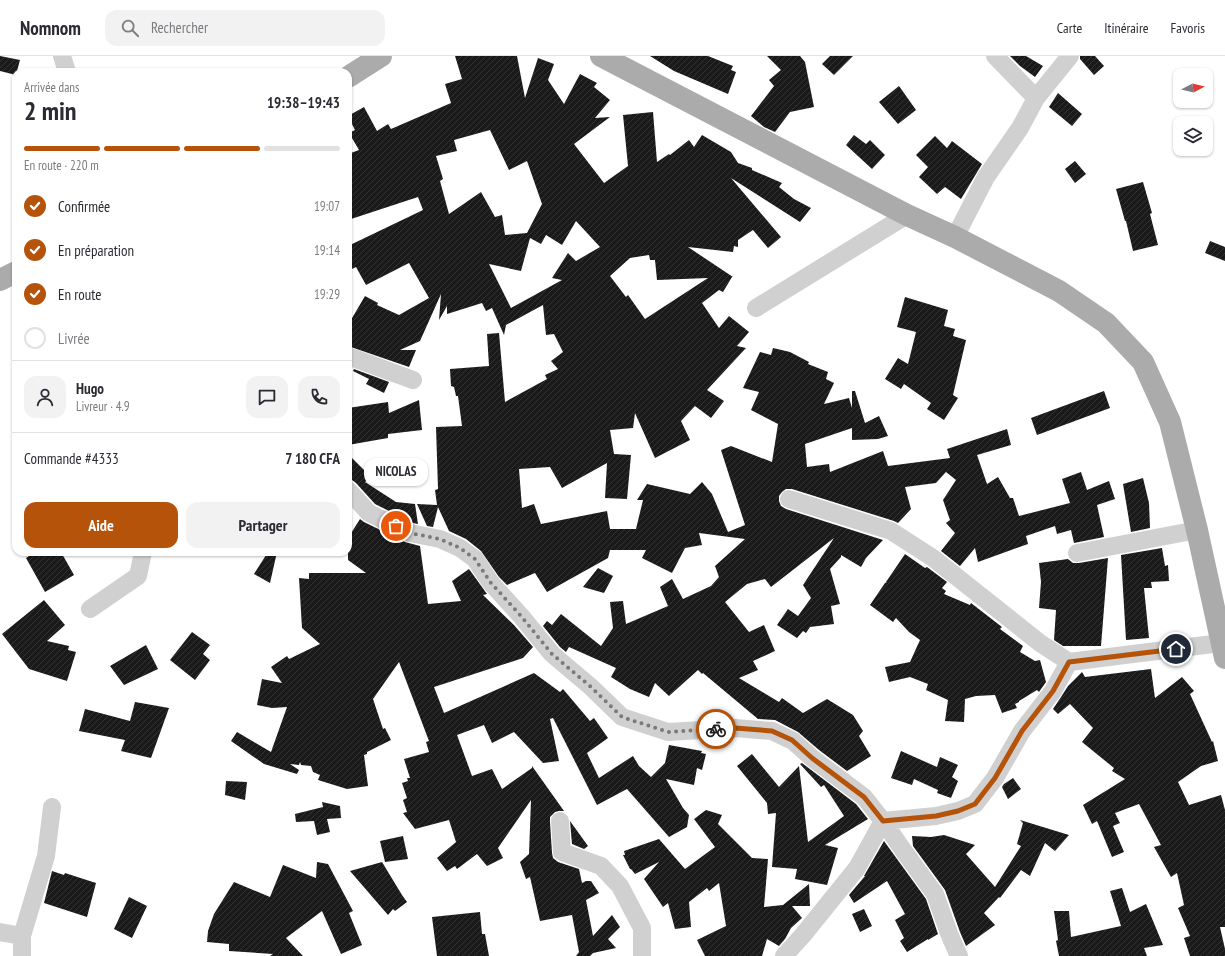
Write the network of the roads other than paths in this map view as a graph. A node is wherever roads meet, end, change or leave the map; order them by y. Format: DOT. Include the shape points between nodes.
graph roads {
  1 [pos="62,56"];
  2 [pos="381,56"];
  3 [pos="601,56"];
  4 [pos="995,56"];
  5 [pos="1070,56"];
  6 [pos="66,68"];
  7 [pos="352,74"];
  8 [pos="1036,98"];
  9 [pos="907,215"];
  10 [pos="955,237"];
  11 [pos="12,274"];
  12 [pos="0,280"];
  13 [pos="756,308"];
  14 [pos="352,357"];
  15 [pos="413,380"];
  16 [pos="352,494"];
  17 [pos="789,499"];
  18 [pos="1197,530"];
  19 [pos="1077,553"];
  20 [pos="142,556"];
  21 [pos="90,609"];
  22 [pos="1223,651"];
  23 [pos="1069,662"];
  24 [pos="52,807"];
  25 [pos="560,821"];
  26 [pos="883,821"];
  27 [pos="0,932"];
  28 [pos="22,936"];
  29 [pos="22,956"];
  30 [pos="642,956"];
  31 [pos="784,956"];
  32 [pos="959,956"];
  1 -- 6 [label="street"];
  2 -- 7 [label="main road"];
  3 -- 9 [label="main road"];
  4 -- 8 [label="street"];
  5 -- 8 [label="street"];
  8 -- 10 [label="street" via="1020,128 986,177"];
  9 -- 10 [label="main road"];
  9 -- 13 [label="street"];
  10 -- 18 [label="main road" via="1059,291 1106,323 1143,362 1170,422"];
  11 -- 12 [label="main road"];
  14 -- 15 [label="street"];
  16 -- 26 [label="street" via="369,513 410,533 440,539 460,548 475,559 491,583 552,654 622,717 668,732 735,728 772,731 792,740 864,797"];
  17 -- 23 [label="street" via="891,531 933,558"];
  18 -- 19 [label="street"];
  18 -- 22 [label="main road"];
  20 -- 21 [label="street" via="138,576"];
  22 -- 23 [label="street"];
  23 -- 26 [label="street" via="1053,691 1022,731 995,778 975,804 936,816"];
  24 -- 28 [label="street" via="46,856"];
  25 -- 30 [label="street" via="562,852 601,866 620,886 642,928"];
  26 -- 31 [label="street" via="856,868"];
  26 -- 32 [label="street" via="935,894"];
  27 -- 28 [label="street"];
  28 -- 29 [label="street"];
}
